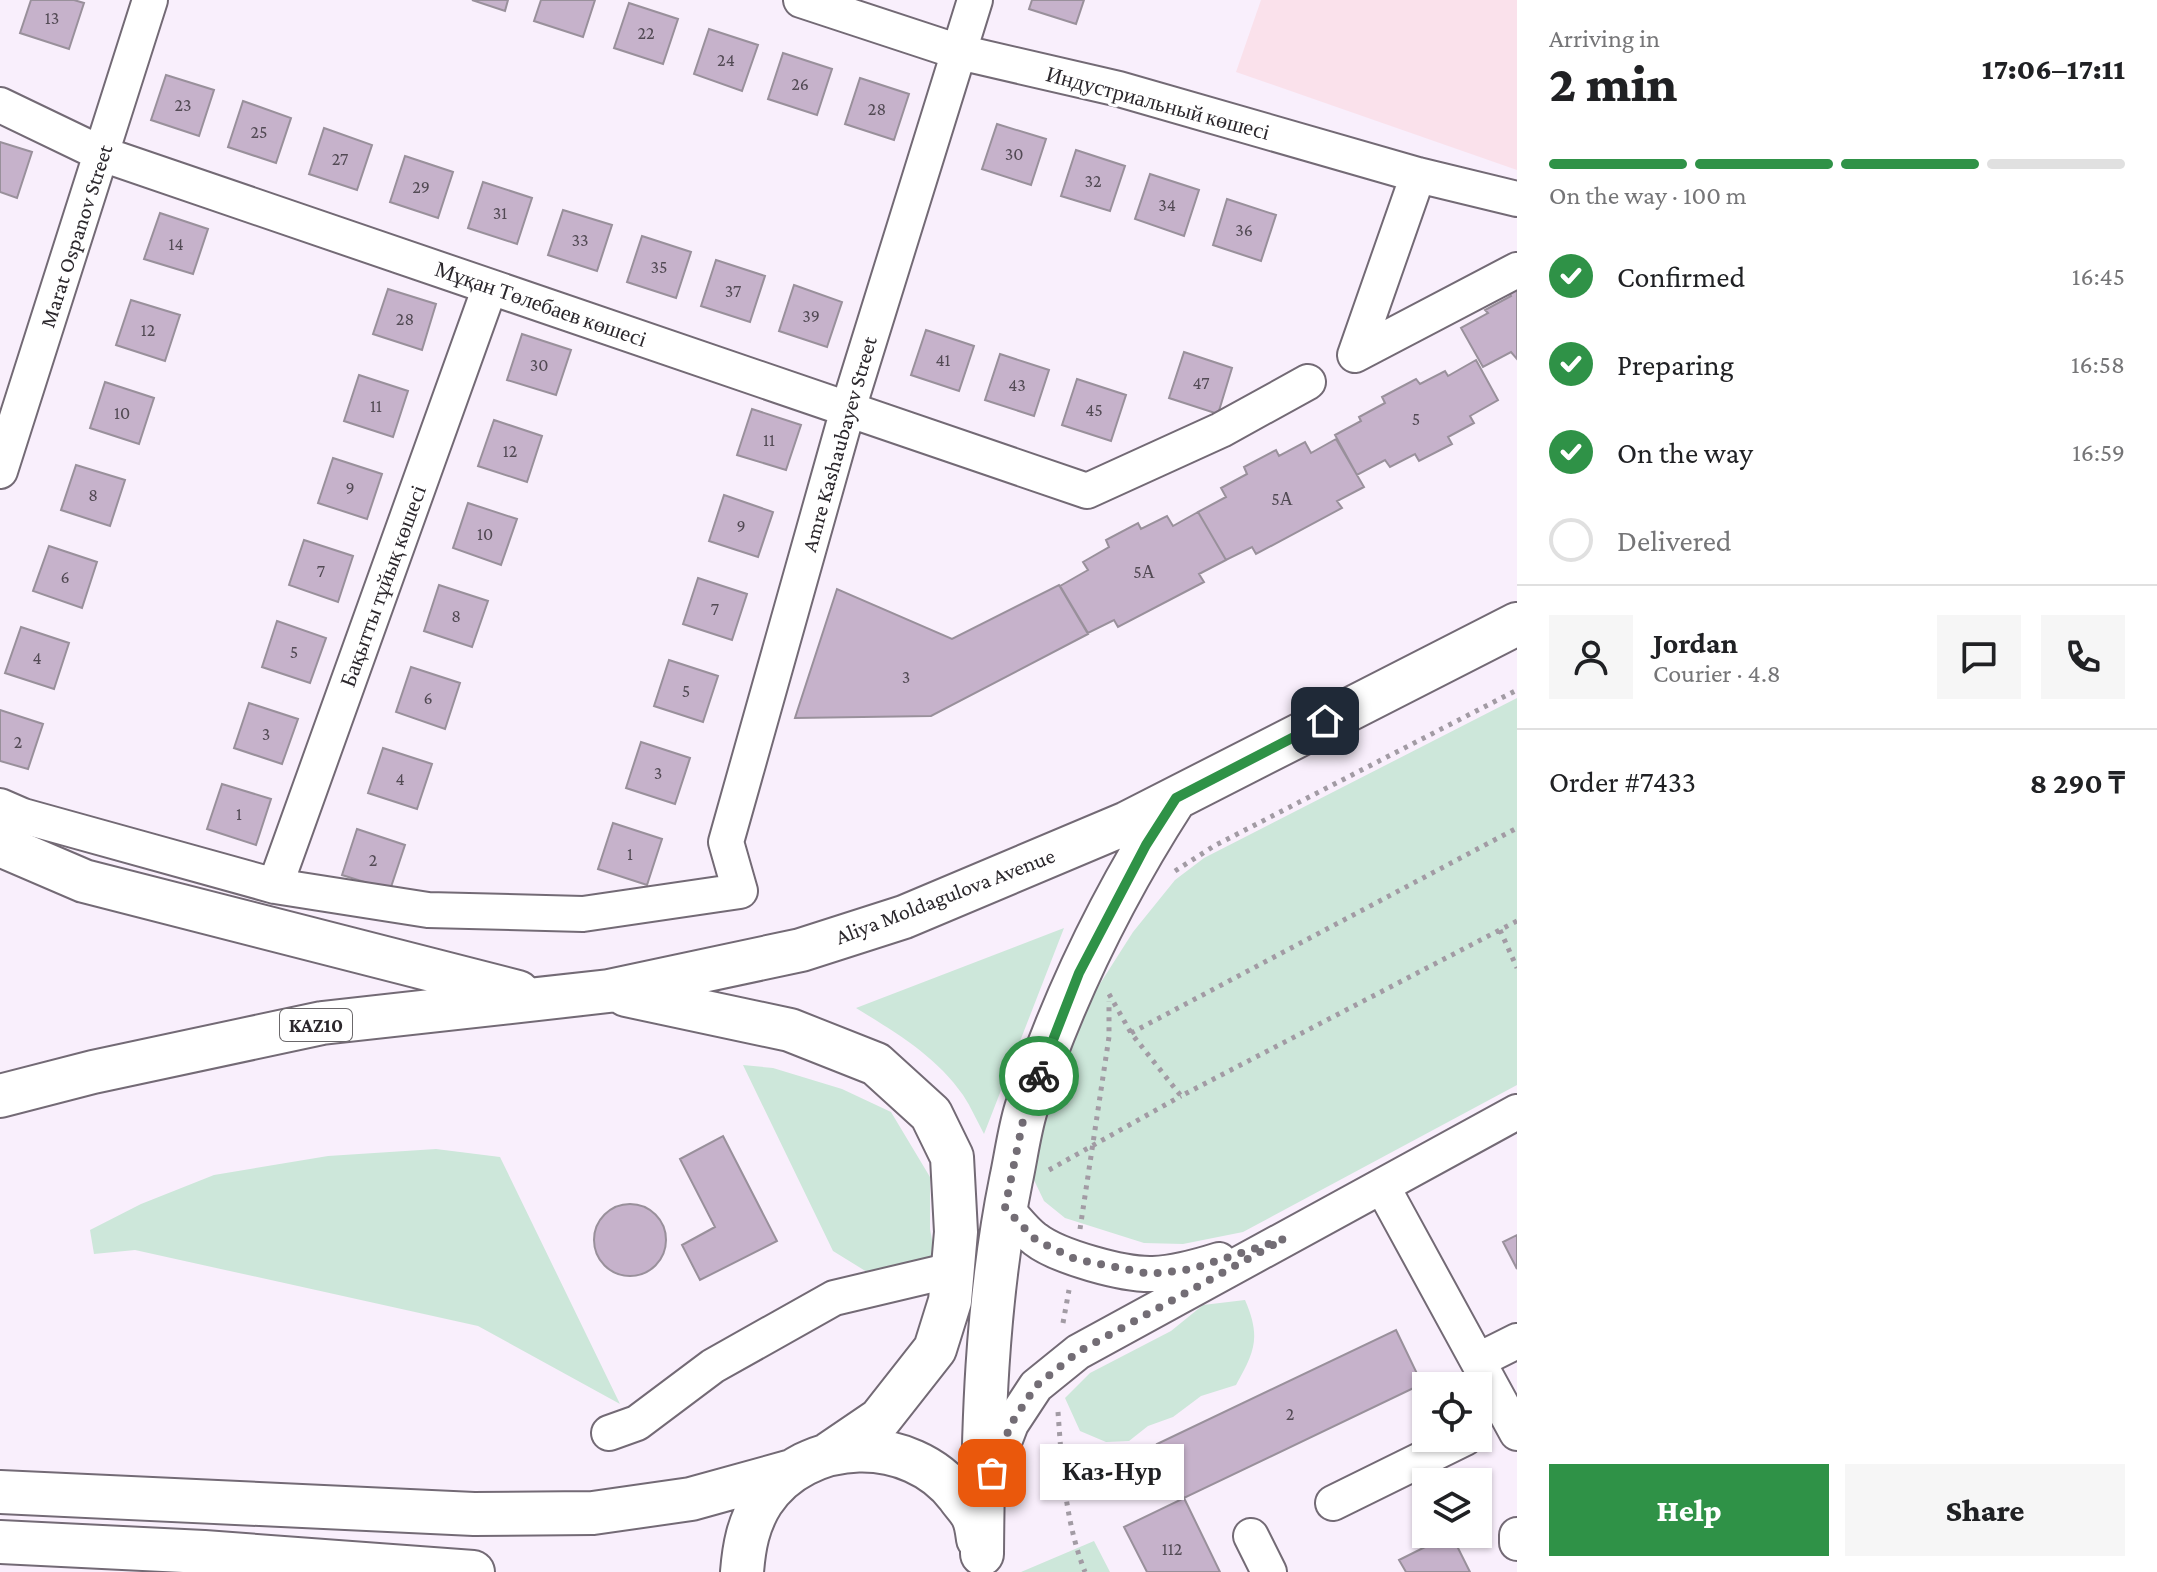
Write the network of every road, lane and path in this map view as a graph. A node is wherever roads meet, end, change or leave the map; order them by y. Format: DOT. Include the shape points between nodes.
graph roads {
  1 [pos="150,0"];
  2 [pos="801,0"];
  3 [pos="975,0"];
  4 [pos="959,52"];
  5 [pos="0,105"];
  6 [pos="102,154"];
  7 [pos="1418,175"];
  8 [pos="1517,199"];
  9 [pos="1517,270"];
  10 [pos="490,287"];
  11 [pos="1308,382"];
  12 [pos="848,409"];
  13 [pos="0,471"];
  14 [pos="1517,624"];
  15 [pos="1517,690"];
  16 [pos="1176,798"];
  17 [pos="0,806"];
  18 [pos="1517,828"];
  19 [pos="0,845"];
  20 [pos="1174,872"];
  21 [pos="275,886"];
  22 [pos="1517,921"];
  23 [pos="1500,930"];
  24 [pos="1517,968"];
  25 [pos="1113,980"];
  26 [pos="609,991"];
  27 [pos="1109,993"];
  28 [pos="542,998"];
  29 [pos="1131,1033"];
  30 [pos="93,1072"];
  31 [pos="0,1096"];
  32 [pos="1181,1096"];
  33 [pos="0,1112"];
  34 [pos="1517,1112"];
  35 [pos="1094,1145"];
  36 [pos="1045,1172"];
  37 [pos="1382,1186"];
  38 [pos="1005,1208"];
  39 [pos="1284,1239"];
  40 [pos="1075,1259"];
  41 [pos="952,1270"];
  42 [pos="1517,1341"];
  43 [pos="1479,1360"];
  44 [pos="1055,1370"];
  45 [pos="1513,1424"];
  46 [pos="1492,1429"];
  47 [pos="609,1433"];
  48 [pos="1437,1452"];
  49 [pos="830,1453"];
  50 [pos="792,1471"];
  51 [pos="0,1492"];
  52 [pos="983,1498"];
  53 [pos="1333,1503"];
  54 [pos="1517,1535"];
  55 [pos="1251,1536"];
  56 [pos="0,1542"];
  57 [pos="1517,1543"];
  58 [pos="983,1563"];
  59 [pos="473,1572"];
  60 [pos="742,1572"];
  61 [pos="1085,1572"];
  62 [pos="1269,1572"];
  1 -- 6 [label="street, Marat Ospanov Street"];
  2 -- 4 [label="street, Индустриальный көшесі"];
  3 -- 4 [label="street, Amre Kashaubayev Street"];
  4 -- 7 [label="street, Индустриальный көшесі" via="1119,89"];
  4 -- 12 [label="street, Amre Kashaubayev Street"];
  5 -- 6 [label="street, Мұқан Төлебаев көшесі"];
  6 -- 10 [label="street, Мұқан Төлебаев көшесі"];
  6 -- 13 [label="street, Marat Ospanov Street"];
  7 -- 8 [label="street, Индустриальный көшесі"];
  7 -- 9 [label="street" via="1355,355"];
  10 -- 12 [label="street, Мұқан Төлебаев көшесі"];
  10 -- 21 [label="street, Бақытты тұйық көшесі"];
  11 -- 12 [label="street, Мұқан Төлебаев көшесі" via="1221,430 1087,491"];
  12 -- 21 [label="street, Amre Kashaubayev Street" via="726,842 740,891 583,914 428,910"];
  14 -- 16 [label="main road, Aliya Moldagulova Avenue / KAZ10"];
  15 -- 20 [label="path" via="1214,846"];
  16 -- 26 [label="main road, Aliya Moldagulova Avenue / KAZ10" via="904,917 801,950"];
  16 -- 38 [label="main road" via="1079,973 1025,1111"];
  17 -- 21 [label="street"];
  18 -- 29 [label="path"];
  19 -- 28 [label="main road" via="84,881"];
  22 -- 23 [label="path"];
  23 -- 24 [label="path"];
  23 -- 32 [label="path"];
  25 -- 27 [label="path"];
  26 -- 28 [label="main road, Aliya Moldagulova Avenue / KAZ10"];
  26 -- 41 [label="main road" via="790,1030 876,1064 931,1114 952,1157"];
  27 -- 29 [label="path"];
  27 -- 35 [label="path" via="1109,1037"];
  28 -- 30 [label="main road, Aliya Moldagulova Avenue / KAZ10" via="322,1023"];
  29 -- 32 [label="path"];
  30 -- 31 [label="main road, KAZ10"];
  30 -- 33 [label="main road, KAZ10"];
  32 -- 35 [label="path"];
  34 -- 37 [label="street"];
  35 -- 36 [label="path"];
  35 -- 40 [label="path"];
  37 -- 39 [label="street"];
  37 -- 43 [label="street"];
  38 -- 40 [label="street" via="1036,1240"];
  38 -- 52 [label="main road" via="991,1314"];
  39 -- 40 [label="street" via="1192,1269 1150,1274"];
  39 -- 44 [label="street" via="1078,1352"];
  40 -- 44 [label="path"];
  41 -- 47 [label="street" via="834,1298 713,1366 637,1423"];
  41 -- 49 [label="main road" via="950,1301 935,1349 880,1419"];
  42 -- 43 [label="street"];
  43 -- 45 [label="street"];
  44 -- 52 [label="street" via="1036,1386 1011,1424"];
  44 -- 61 [label="path" via="1063,1478 1074,1543"];
  45 -- 46 [label="street"];
  48 -- 53 [label="street"];
  49 -- 50 [label="main road"];
  49 -- 58 [label="main road" via="871,1449 912,1459 947,1482 972,1515"];
  50 -- 51 [label="main road" via="691,1499 593,1513 474,1514"];
  50 -- 60 [label="main road" via="763,1501 745,1539"];
  52 -- 58 [label="main road"];
  54 -- 57 [label="street"];
  55 -- 62 [label="street"];
  56 -- 59 [label="main road"];
}
